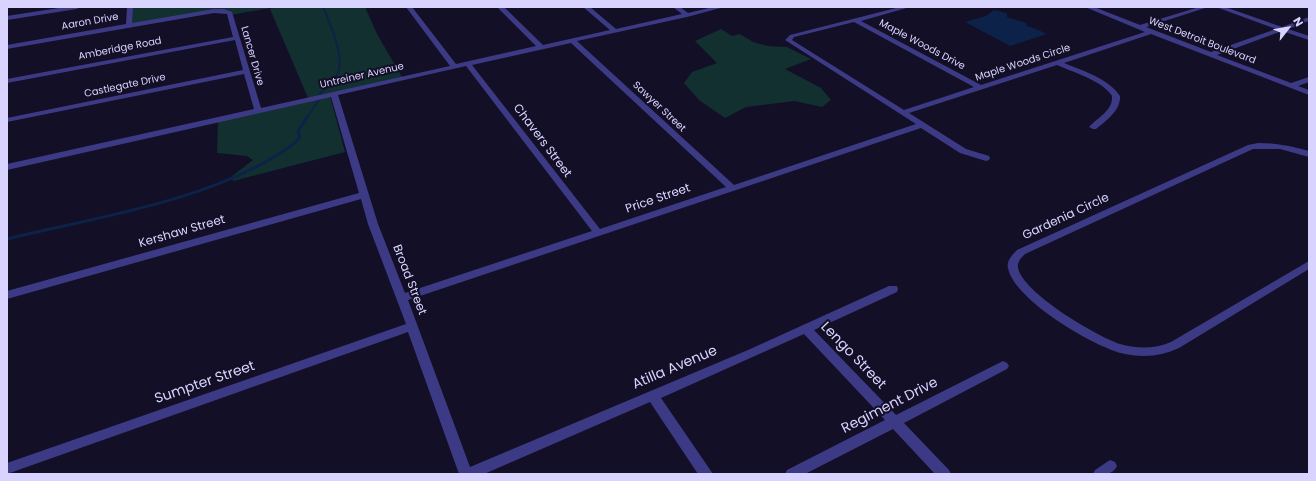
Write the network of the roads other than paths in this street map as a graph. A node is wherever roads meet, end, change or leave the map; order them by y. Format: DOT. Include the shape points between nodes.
graph roads {
  1 [pos="77,7"];
  2 [pos="130,7"];
  3 [pos="409,7"];
  4 [pos="500,7"];
  5 [pos="586,7"];
  6 [pos="676,7"];
  7 [pos="721,7"];
  8 [pos="907,7"];
  9 [pos="1088,7"];
  10 [pos="1205,7"];
  11 [pos="1219,7"];
  12 [pos="224,11"];
  13 [pos="687,15"];
  14 [pos="7,18"];
  15 [pos="1309,19"];
  16 [pos="855,20"];
  17 [pos="129,26"];
  18 [pos="1140,28"];
  19 [pos="1282,29"];
  20 [pos="615,30"];
  21 [pos="1151,32"];
  22 [pos="237,38"];
  23 [pos="1309,38"];
  24 [pos="572,40"];
  25 [pos="7,47"];
  26 [pos="541,47"];
  27 [pos="1210,55"];
  28 [pos="1057,62"];
  29 [pos="468,64"];
  30 [pos="454,66"];
  31 [pos="246,71"];
  32 [pos="1309,79"];
  33 [pos="7,80"];
  34 [pos="1291,86"];
  35 [pos="980,87"];
  36 [pos="1309,93"];
  37 [pos="334,94"];
  38 [pos="258,111"];
  39 [pos="902,113"];
  40 [pos="7,120"];
  41 [pos="922,125"];
  42 [pos="1093,127"];
  43 [pos="1309,154"];
  44 [pos="986,158"];
  45 [pos="7,167"];
  46 [pos="732,188"];
  47 [pos="363,195"];
  48 [pos="598,234"];
  49 [pos="1309,264"];
  50 [pos="893,289"];
  51 [pos="7,295"];
  52 [pos="402,298"];
  53 [pos="412,326"];
  54 [pos="806,329"];
  55 [pos="1003,366"];
  56 [pos="652,395"];
  57 [pos="894,421"];
  58 [pos="7,469"];
  59 [pos="467,474"];
  60 [pos="706,474"];
  61 [pos="792,474"];
  62 [pos="944,474"];
  1 -- 14 [label="street"];
  2 -- 17 [label="street"];
  3 -- 30 [label="street"];
  4 -- 26 [label="street"];
  5 -- 20 [label="street"];
  6 -- 13 [label="street"];
  7 -- 13 [label="street, Untreiner Avenue"];
  8 -- 16 [label="street"];
  9 -- 18 [label="street, West Detroit Boulevard"];
  10 -- 18 [label="street"];
  11 -- 19 [label="street"];
  12 -- 17 [label="street, Aaron Drive"];
  12 -- 22 [label="street, Lancer Drive" via="230,13"];
  13 -- 20 [label="street, Untreiner Avenue"];
  15 -- 19 [label="street"];
  16 -- 35 [label="street, Maple Woods Drive"];
  16 -- 39 [label="street" via="792,36 788,40"];
  17 -- 25 [label="street, Aaron Drive"];
  18 -- 21 [label="street, West Detroit Boulevard"];
  19 -- 23 [label="street"];
  19 -- 27 [label="street"];
  20 -- 24 [label="street, Untreiner Avenue"];
  21 -- 27 [label="street, West Detroit Boulevard"];
  21 -- 28 [label="street, Maple Woods Circle"];
  22 -- 31 [label="street, Lancer Drive"];
  22 -- 33 [label="street, Amberidge Road"];
  24 -- 26 [label="street, Untreiner Avenue"];
  24 -- 46 [label="street, Sawyer Street"];
  26 -- 29 [label="street, Untreiner Avenue"];
  27 -- 34 [label="street, West Detroit Boulevard"];
  28 -- 35 [label="street, Maple Woods Circle"];
  28 -- 42 [label="street" via="1104,84 1116,95 1115,105"];
  29 -- 30 [label="street, Untreiner Avenue"];
  29 -- 48 [label="street, Chavers Street"];
  30 -- 37 [label="street, Untreiner Avenue"];
  31 -- 38 [label="street, Lancer Drive"];
  31 -- 40 [label="street, Castlegate Drive"];
  32 -- 34 [label="street"];
  34 -- 36 [label="street, West Detroit Boulevard"];
  35 -- 39 [label="street, Maple Woods Circle"];
  37 -- 38 [label="street, Untreiner Avenue"];
  37 -- 47 [label="street, Broad Street"];
  38 -- 45 [label="street, Untreiner Avenue"];
  39 -- 41 [label="street"];
  41 -- 44 [label="street" via="963,151"];
  41 -- 46 [label="street, Price Street"];
  43 -- 49 [label="street, Gardenia Circle" via="1276,146 1251,147 1021,252 1013,262 1013,269 1021,282 1035,296 1088,335 1118,348 1146,352 1175,345"];
  46 -- 48 [label="street, Price Street"];
  47 -- 51 [label="street, Kershaw Street"];
  47 -- 52 [label="street, Broad Street"];
  48 -- 52 [label="street, Price Street"];
  50 -- 54 [label="street, Atilla Avenue"];
  52 -- 53 [label="street, Broad Street"];
  53 -- 58 [label="street, Sumpter Street"];
  53 -- 59 [label="street, Broad Street"];
  54 -- 56 [label="street, Atilla Avenue"];
  54 -- 57 [label="street, Lengo Street"];
  55 -- 57 [label="street, Regiment Drive"];
  56 -- 59 [label="street, Atilla Avenue"];
  56 -- 60 [label="street"];
  57 -- 61 [label="street, Regiment Drive"];
  57 -- 62 [label="street, Lengo Street"];
}
